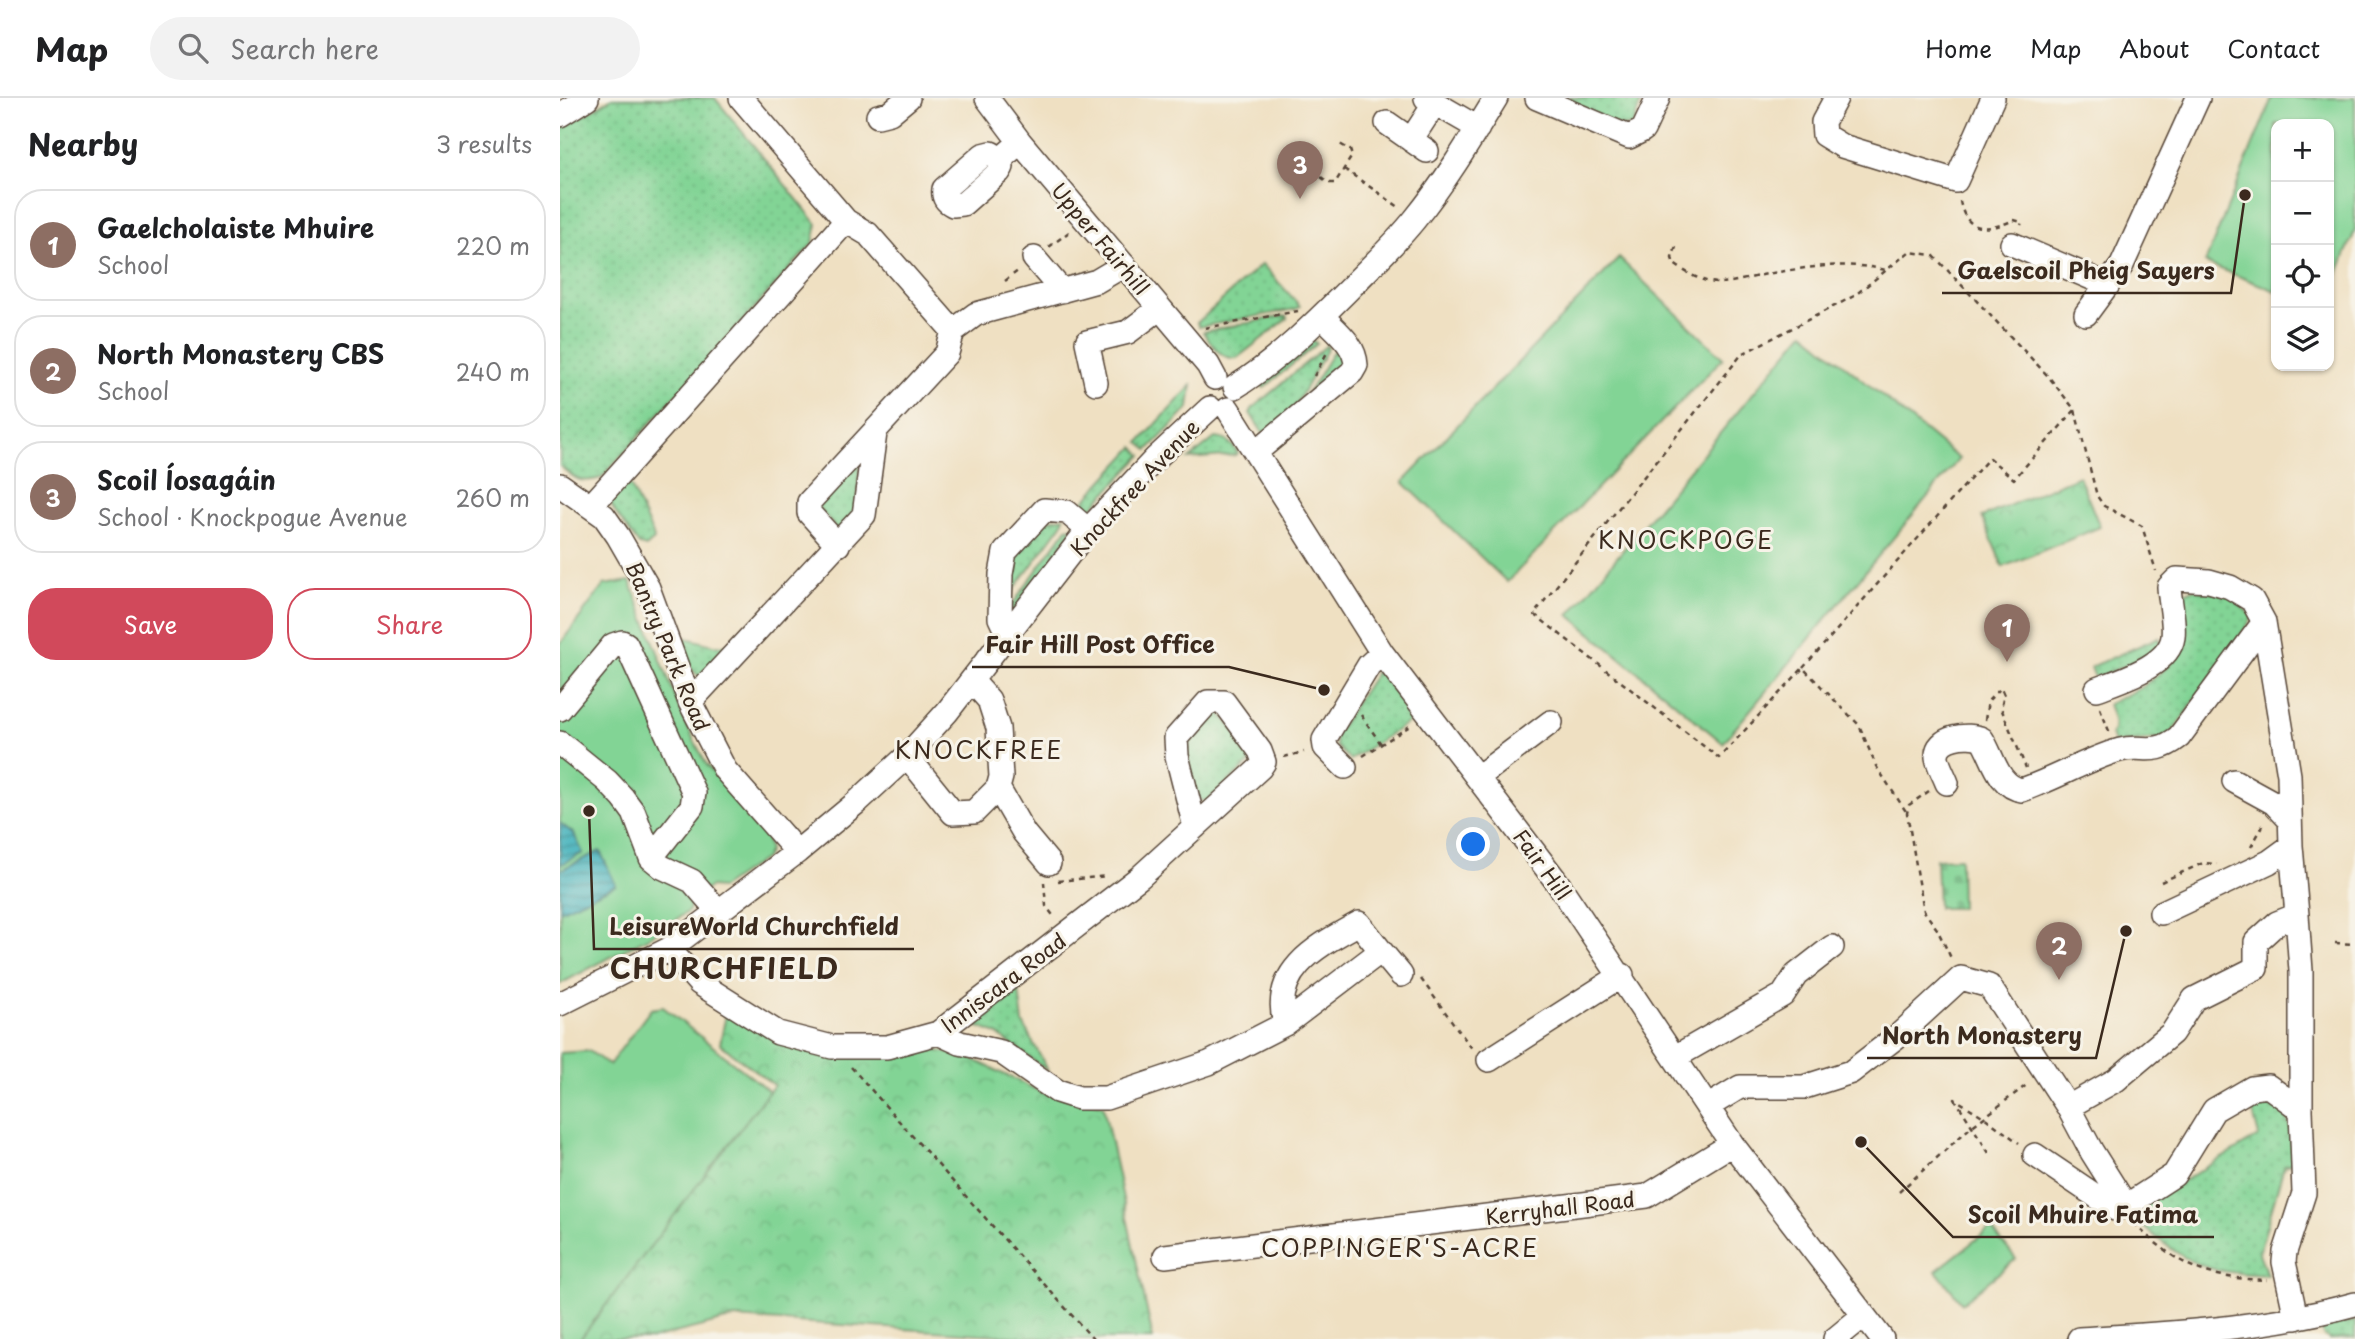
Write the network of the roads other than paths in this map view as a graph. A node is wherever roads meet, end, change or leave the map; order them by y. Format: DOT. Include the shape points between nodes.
graph roads {
  1 [pos="587,98"];
  2 [pos="741,98"];
  3 [pos="908,98"];
  4 [pos="987,98"];
  5 [pos="1496,98"];
  6 [pos="1537,98"];
  7 [pos="1658,98"];
  8 [pos="1836,98"];
  9 [pos="1993,98"];
  10 [pos="2198,98"];
  11 [pos="1430,101"];
  12 [pos="560,115"];
  13 [pos="878,116"];
  14 [pos="1387,124"];
  15 [pos="1478,128"];
  16 [pos="1020,142"];
  17 [pos="1001,159"];
  18 [pos="846,221"];
  19 [pos="2012,244"];
  20 [pos="1034,258"];
  21 [pos="1124,265"];
  22 [pos="2108,285"];
  23 [pos="1062,291"];
  24 [pos="1160,309"];
  25 [pos="2086,314"];
  26 [pos="1322,316"];
  27 [pos="953,331"];
  28 [pos="1096,383"];
  29 [pos="1222,396"];
  30 [pos="875,433"];
  31 [pos="1256,452"];
  32 [pos="563,493"];
  33 [pos="591,506"];
  34 [pos="1088,530"];
  35 [pos="838,545"];
  36 [pos="2264,622"];
  37 [pos="1008,635"];
  38 [pos="1382,653"];
  39 [pos="972,682"];
  40 [pos="2096,698"];
  41 [pos="690,702"];
  42 [pos="560,709"];
  43 [pos="1551,722"];
  44 [pos="560,743"];
  45 [pos="907,756"];
  46 [pos="1345,768"];
  47 [pos="1478,777"];
  48 [pos="2234,781"];
  49 [pos="1947,783"];
  50 [pos="999,788"];
  51 [pos="2283,812"];
  52 [pos="1195,827"];
  53 [pos="2291,846"];
  54 [pos="797,852"];
  55 [pos="651,858"];
  56 [pos="1051,873"];
  57 [pos="719,912"];
  58 [pos="2161,913"];
  59 [pos="2297,915"];
  60 [pos="1832,947"];
  61 [pos="669,949"];
  62 [pos="1381,951"];
  63 [pos="1401,975"];
  64 [pos="1622,975"];
  65 [pos="560,1004"];
  66 [pos="1284,1024"];
  67 [pos="938,1033"];
  68 [pos="1675,1057"];
  69 [pos="1489,1060"];
  70 [pos="1707,1107"];
  71 [pos="2068,1107"];
  72 [pos="2301,1110"];
  73 [pos="1732,1144"];
  74 [pos="2035,1155"];
  75 [pos="2121,1208"];
  76 [pos="1165,1256"];
  77 [pos="2355,1304"];
  78 [pos="1863,1316"];
  79 [pos="2296,1318"];
  80 [pos="2168,1336"];
  81 [pos="1835,1339"];
  82 [pos="1882,1339"];
  83 [pos="2079,1339"];
  1 -- 12 [label="street"];
  2 -- 18 [label="street"];
  3 -- 13 [label="street" via="890,113"];
  4 -- 16 [label="street, Upper Fairhill"];
  5 -- 15 [label="street, Knockfree Avenue"];
  6 -- 7 [label="street" via="1629,137 1643,130"];
  8 -- 9 [label="street" via="1823,122 1824,135 1842,146 1956,181"];
  10 -- 22 [label="street" via="2122,265"];
  11 -- 14 [label="street" via="1419,145"];
  11 -- 15 [label="street"];
  15 -- 26 [label="street, Knockfree Avenue" via="1415,219"];
  16 -- 17 [label="street"];
  16 -- 21 [label="street, Upper Fairhill"];
  18 -- 27 [label="street" via="868,234"];
  18 -- 33 [label="street"];
  19 -- 22 [label="street"];
  20 -- 23 [label="street"];
  21 -- 23 [label="street" via="1105,278"];
  21 -- 24 [label="street, Upper Fairhill"];
  22 -- 25 [label="street"];
  23 -- 27 [label="street" via="976,314"];
  24 -- 28 [label="street" via="1128,332 1087,342"];
  24 -- 29 [label="street, Upper Fairhill" via="1208,365"];
  26 -- 29 [label="street, Knockfree Avenue" via="1249,379"];
  26 -- 31 [label="street" via="1354,351 1356,365"];
  27 -- 30 [label="street" via="947,353"];
  29 -- 31 [label="street, Fair Hill"];
  29 -- 34 [label="street, Knockfree Avenue"];
  30 -- 35 [label="street" via="864,516"];
  30 -- 35 [label="street" via="809,502 809,513"];
  31 -- 38 [label="street, Fair Hill"];
  32 -- 33 [label="street, Bantry Park Road"];
  33 -- 41 [label="street, Bantry Park Road" via="612,527 648,588"];
  34 -- 37 [label="street, Knockfree Avenue"];
  34 -- 37 [label="street" via="1067,512 1044,510 1005,552 1000,618"];
  35 -- 41 [label="street"];
  36 -- 40 [label="street" via="2252,600 2230,587 2182,578 2173,581 2169,587 2173,637 2166,653"];
  36 -- 49 [label="street" via="2172,742 2154,749 2120,751 2022,790 2005,782 1982,739 1960,736 1940,746 1937,758"];
  36 -- 51 [label="street" via="2289,775"];
  37 -- 39 [label="street, Knockfree Avenue"];
  38 -- 46 [label="street" via="1369,665 1324,740"];
  38 -- 47 [label="street, Fair Hill"];
  39 -- 45 [label="street, Knockfree Avenue"];
  39 -- 50 [label="street" via="989,700 998,728"];
  41 -- 54 [label="street, Bantry Park Road" via="725,771"];
  42 -- 55 [label="street" via="613,645 626,644 694,793 692,806"];
  43 -- 47 [label="street"];
  44 -- 55 [label="street" via="623,798 634,813"];
  45 -- 50 [label="street" via="953,813 974,812"];
  45 -- 54 [label="street, Knockfree Avenue"];
  47 -- 64 [label="street, Fair Hill" via="1558,881"];
  48 -- 51 [label="street"];
  50 -- 56 [label="street"];
  51 -- 53 [label="street"];
  52 -- 52 [label="street, Inniscara Road" via="1176,738 1208,702 1224,702 1264,761"];
  52 -- 67 [label="street, Inniscara Road" via="1140,877"];
  53 -- 58 [label="street" via="2269,862"];
  53 -- 59 [label="street"];
  54 -- 57 [label="street, Knockfree Avenue"];
  55 -- 57 [label="street" via="692,881"];
  57 -- 61 [label="street, Knockfree Avenue"];
  59 -- 71 [label="street" via="2277,923 2256,942 2256,968 2194,999 2172,1033 2116,1080"];
  59 -- 72 [label="street"];
  60 -- 68 [label="street" via="1796,975 1783,995"];
  61 -- 65 [label="street, Knockfree Avenue"];
  61 -- 67 [label="street, Inniscara Road" via="699,983 778,1032 832,1047 887,1047"];
  62 -- 63 [label="street"];
  62 -- 66 [label="street"];
  62 -- 66 [label="street" via="1359,923 1307,956 1294,970 1285,991 1280,1007"];
  64 -- 68 [label="street, Fair Hill"];
  64 -- 69 [label="street"];
  66 -- 67 [label="street" via="1209,1063 1106,1098 1079,1098 1057,1091 1001,1052"];
  68 -- 70 [label="street, Fair Hill"];
  70 -- 71 [label="street" via="1740,1087 1804,1087 1851,1072 1961,978 1989,986"];
  70 -- 73 [label="street, Fair Hill"];
  71 -- 75 [label="street"];
  72 -- 75 [label="street" via="2268,1086 2252,1088 2214,1110 2174,1175"];
  72 -- 79 [label="street" via="2304,1193 2285,1252"];
  73 -- 76 [label="street, Kerryhall Road" via="1647,1196"];
  73 -- 78 [label="street, Fair Hill"];
  74 -- 75 [label="street"];
  77 -- 79 [label="street"];
  78 -- 81 [label="street"];
  78 -- 82 [label="street, Fair Hill"];
  79 -- 80 [label="street"];
  80 -- 83 [label="street"];
}
